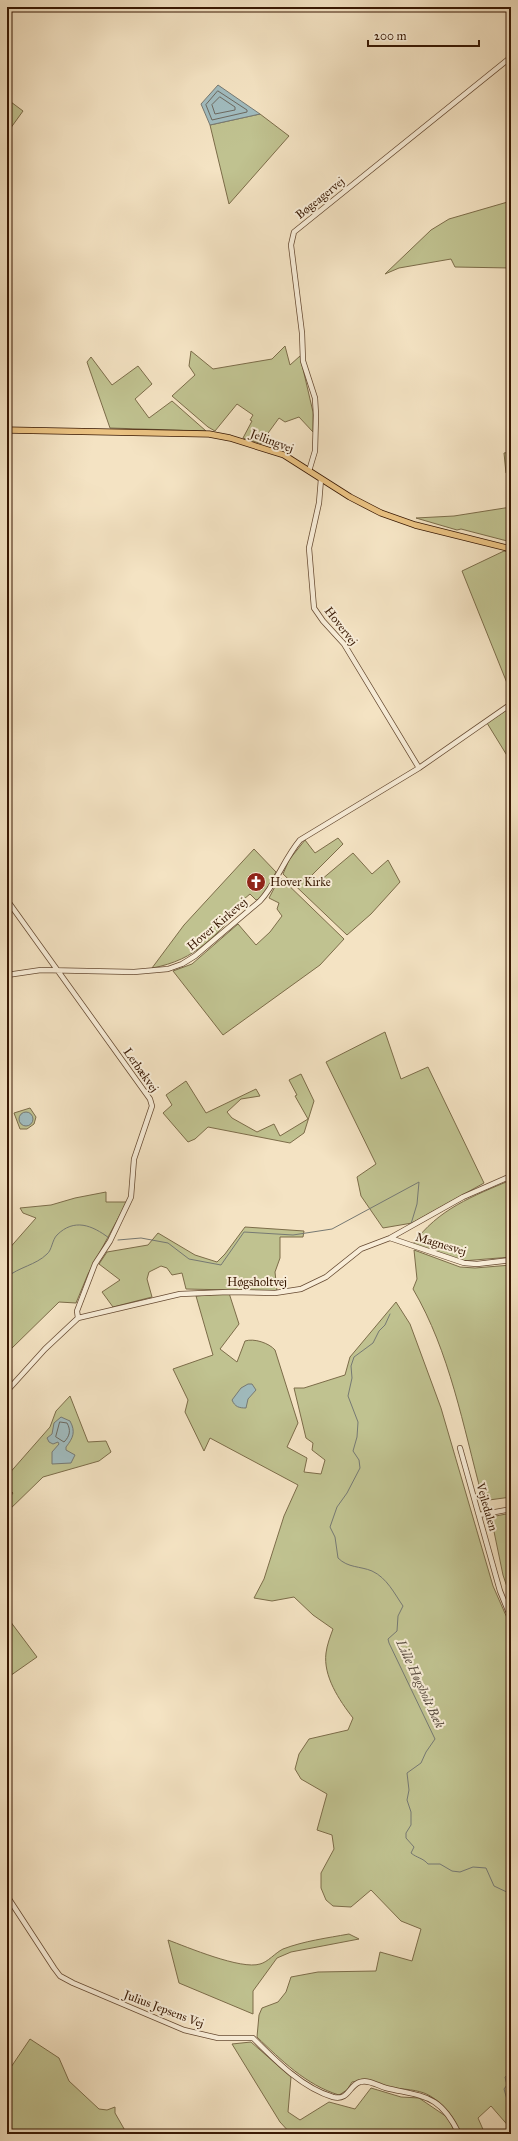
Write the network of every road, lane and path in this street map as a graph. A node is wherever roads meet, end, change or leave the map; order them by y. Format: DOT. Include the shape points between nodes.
graph roads {
  1 [pos="511,57"];
  2 [pos="7,430"];
  3 [pos="309,471"];
  4 [pos="321,479"];
  5 [pos="511,549"];
  6 [pos="511,704"];
  7 [pos="419,768"];
  8 [pos="7,900"];
  9 [pos="58,970"];
  10 [pos="7,975"];
  11 [pos="511,1176"];
  12 [pos="390,1238"];
  13 [pos="511,1260"];
  14 [pos="78,1318"];
  15 [pos="7,1391"];
  16 [pos="460,1448"];
  17 [pos="511,1509"];
  18 [pos="479,1515"];
  19 [pos="511,1618"];
  20 [pos="7,1896"];
  21 [pos="459,2134"];
  1 -- 3 [label="street, Bøgeagervej" via="294,232 291,245 302,333 301,350 315,398 315,451"];
  2 -- 3 [label="main road, Jellingvej" via="219,436 279,453"];
  3 -- 4 [label="main road, Jellingvej"];
  4 -- 5 [label="main road, Jellingvej" via="365,506 391,517"];
  4 -- 7 [label="street, Hovervej" via="319,503 309,548 314,608 322,621 344,644"];
  6 -- 7 [label="street, Hover Kirkevej"];
  7 -- 9 [label="street, Hover Kirkevej" via="300,840 263,898 195,956 182,964 156,971"];
  8 -- 9 [label="street, Lerbækvej"];
  9 -- 10 [label="street, Hover Kirkevej"];
  9 -- 14 [label="street, Lerbækvej" via="150,1099 152,1106 134,1159 131,1197 110,1241 95,1264 77,1311"];
  11 -- 12 [label="street, Høgsholtvej" via="463,1197"];
  12 -- 13 [label="street, Magnesvej" via="464,1263"];
  12 -- 14 [label="street, Høgsholtvej" via="361,1250 314,1284 287,1293 180,1294"];
  14 -- 15 [label="street"];
  16 -- 18 [label="street, Vejledalen"];
  17 -- 18 [label="street"];
  18 -- 19 [label="street, Vejledalen" via="500,1591"];
  20 -- 21 [label="street, Julius Jepsens Vej" via="54,1968 60,1976 73,1984 184,2030 218,2038 252,2038 289,2071 332,2097 342,2097 358,2082 363,2081 422,2095 444,2111"];
}
